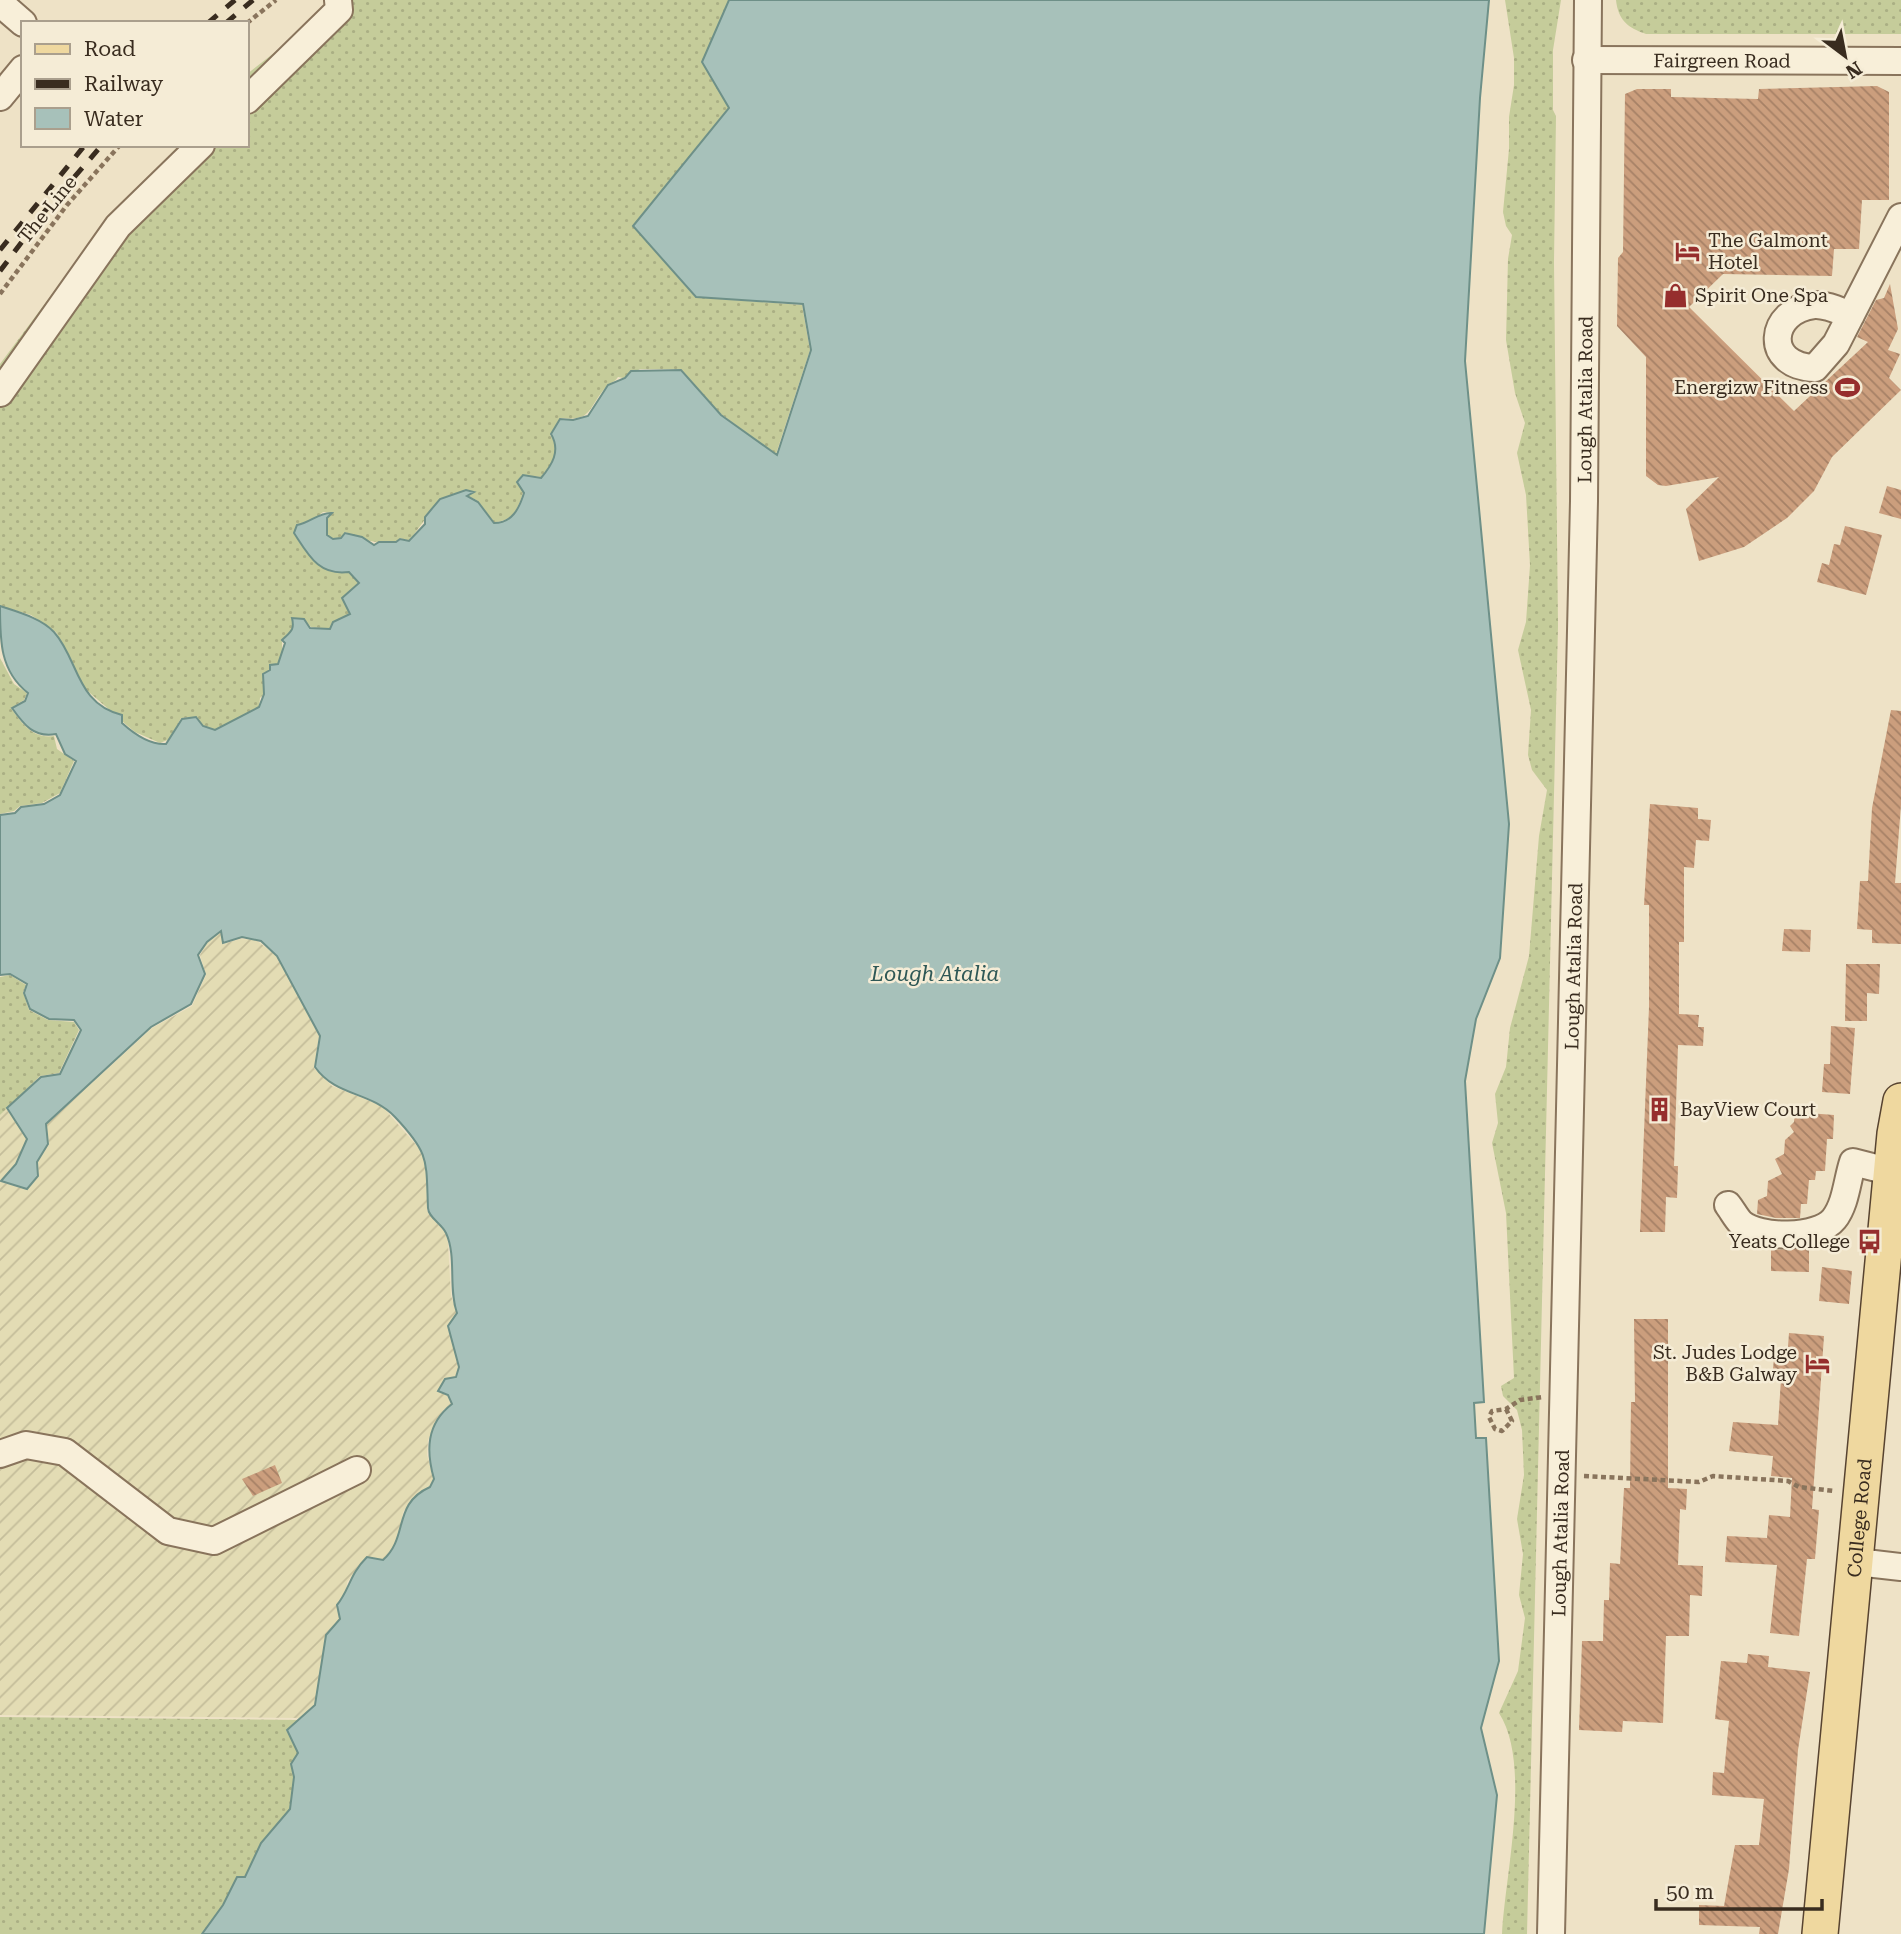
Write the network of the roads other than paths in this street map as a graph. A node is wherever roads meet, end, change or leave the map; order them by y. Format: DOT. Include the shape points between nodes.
graph roads {
  1 [pos="338,0"];
  2 [pos="1588,0"];
  3 [pos="0,3"];
  4 [pos="21,21"];
  5 [pos="1586,60"];
  6 [pos="1901,61"];
  7 [pos="21,71"];
  8 [pos="0,97"];
  9 [pos="248,99"];
  10 [pos="199,147"];
  11 [pos="1901,217"];
  12 [pos="1851,315"];
  13 [pos="0,393"];
  14 [pos="1901,1101"];
  15 [pos="1892,1172"];
  16 [pos="1728,1205"];
  17 [pos="1893,1245"];
  18 [pos="0,1454"];
  19 [pos="357,1470"];
  20 [pos="1857,1562"];
  21 [pos="1901,1567"];
  22 [pos="1550,1934"];
  23 [pos="1821,1934"];
  1 -- 9 [label="street" via="339,10"];
  2 -- 5 [label="street, Lough Atalia Road"];
  3 -- 4 [label="street"];
  5 -- 6 [label="street, Fairgreen Road"];
  5 -- 22 [label="street, Lough Atalia Road" via="1584,501"];
  7 -- 8 [label="street"];
  10 -- 13 [label="street" via="118,226"];
  11 -- 12 [label="street"];
  14 -- 15 [label="main road, College Road"];
  15 -- 16 [label="street" via="1853,1162 1842,1204 1821,1230 1762,1231 1742,1224"];
  15 -- 17 [label="main road, College Road"];
  17 -- 20 [label="main road, College Road"];
  18 -- 19 [label="street" via="26,1446 65,1452 168,1531 214,1541"];
  20 -- 21 [label="street"];
  20 -- 23 [label="main road, College Road"];
}
